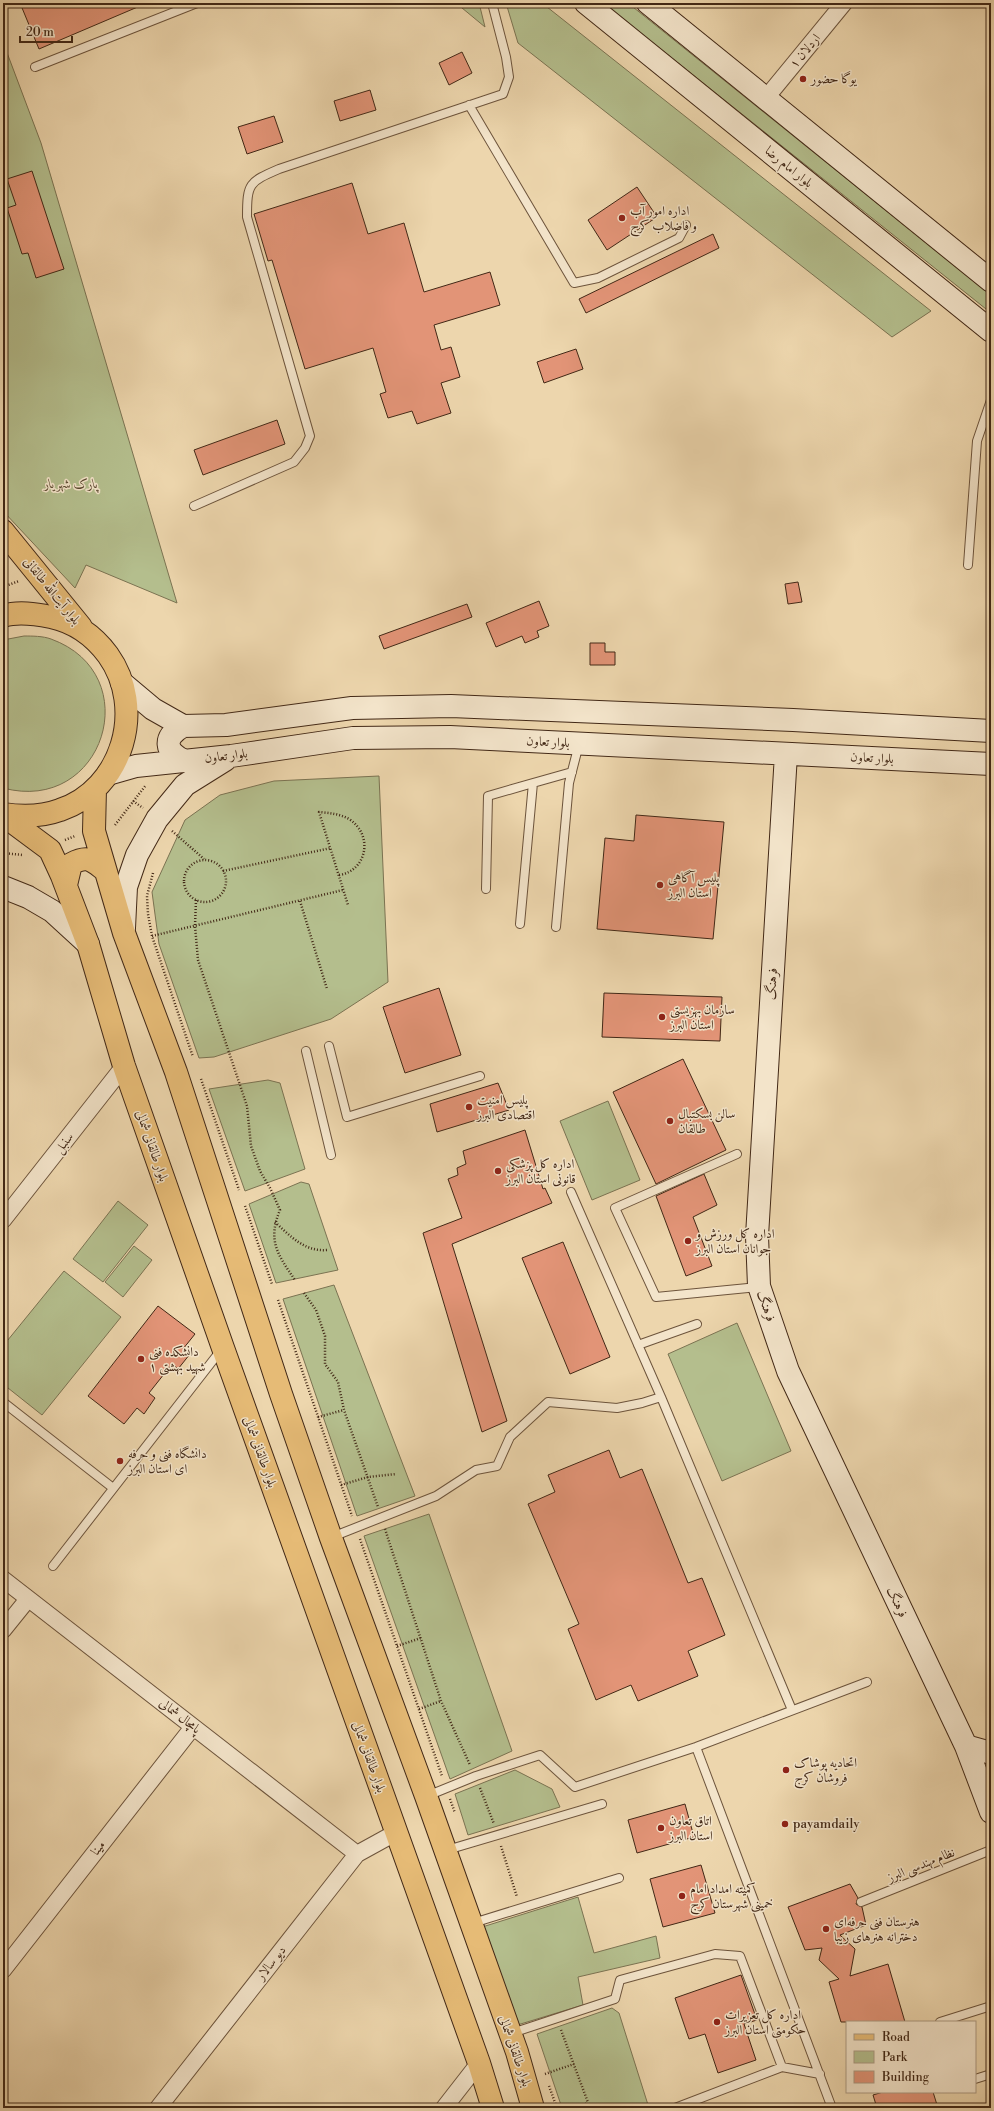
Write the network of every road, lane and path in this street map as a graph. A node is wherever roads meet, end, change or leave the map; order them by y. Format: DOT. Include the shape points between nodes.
graph roads {
  1 [pos="197,3"];
  2 [pos="492,3"];
  3 [pos="586,3"];
  4 [pos="648,3"];
  5 [pos="844,3"];
  6 [pos="34,67"];
  7 [pos="766,98"];
  8 [pos="469,105"];
  9 [pos="686,225"];
  10 [pos="989,277"];
  11 [pos="991,331"];
  12 [pos="991,400"];
  13 [pos="194,506"];
  14 [pos="3,531"];
  15 [pos="968,565"];
  16 [pos="25,579"];
  17 [pos="3,587"];
  18 [pos="3,616"];
  19 [pos="86,632"];
  20 [pos="122,683"];
  21 [pos="183,726"];
  22 [pos="991,731"];
  23 [pos="579,743"];
  24 [pos="786,754"];
  25 [pos="231,756"];
  26 [pos="185,761"];
  27 [pos="991,764"];
  28 [pos="572,772"];
  29 [pos="150,781"];
  30 [pos="102,782"];
  31 [pos="533,783"];
  32 [pos="3,814"];
  33 [pos="113,828"];
  34 [pos="170,829"];
  35 [pos="81,833"];
  36 [pos="174,833"];
  37 [pos="170,838"];
  38 [pos="63,841"];
  39 [pos="331,848"];
  40 [pos="204,860"];
  41 [pos="155,866"];
  42 [pos="105,870"];
  43 [pos="223,871"];
  44 [pos="339,875"];
  45 [pos="66,885"];
  46 [pos="3,887"];
  47 [pos="486,889"];
  48 [pos="343,890"];
  49 [pos="196,900"];
  50 [pos="300,901"];
  51 [pos="348,905"];
  52 [pos="520,924"];
  53 [pos="195,926"];
  54 [pos="556,927"];
  55 [pos="124,933"];
  56 [pos="152,936"];
  57 [pos="88,944"];
  58 [pos="327,988"];
  59 [pos="329,1046"];
  60 [pos="306,1050"];
  61 [pos="194,1061"];
  62 [pos="124,1066"];
  63 [pos="480,1076"];
  64 [pos="201,1079"];
  65 [pos="737,1154"];
  66 [pos="331,1155"];
  67 [pos="239,1190"];
  68 [pos="571,1192"];
  69 [pos="245,1206"];
  70 [pos="3,1220"];
  71 [pos="275,1222"];
  72 [pos="327,1250"];
  73 [pos="295,1280"];
  74 [pos="272,1284"];
  75 [pos="759,1286"];
  76 [pos="304,1293"];
  77 [pos="278,1300"];
  78 [pos="697,1324"];
  79 [pos="638,1345"];
  80 [pos="223,1348"];
  81 [pos="661,1397"];
  82 [pos="3,1402"];
  83 [pos="344,1410"];
  84 [pos="318,1417"];
  85 [pos="396,1474"];
  86 [pos="368,1477"];
  87 [pos="341,1485"];
  88 [pos="113,1488"];
  89 [pos="352,1518"];
  90 [pos="382,1518"];
  91 [pos="331,1538"];
  92 [pos="360,1538"];
  93 [pos="52,1566"];
  94 [pos="3,1579"];
  95 [pos="28,1599"];
  96 [pos="3,1630"];
  97 [pos="421,1638"];
  98 [pos="397,1646"];
  99 [pos="867,1682"];
  100 [pos="441,1701"];
  101 [pos="419,1709"];
  102 [pos="792,1710"];
  103 [pos="193,1727"];
  104 [pos="966,1746"];
  105 [pos="696,1747"];
  106 [pos="991,1753"];
  107 [pos="476,1776"];
  108 [pos="442,1779"];
  109 [pos="986,1782"];
  110 [pos="426,1796"];
  111 [pos="602,1804"];
  112 [pos="991,1812"];
  113 [pos="396,1832"];
  114 [pos="498,1834"];
  115 [pos="445,1850"];
  116 [pos="991,1850"];
  117 [pos="356,1854"];
  118 [pos="619,1878"];
  119 [pos="861,1902"];
  120 [pos="520,1908"];
  121 [pos="470,1924"];
  122 [pos="3,1970"];
  123 [pos="991,2006"];
  124 [pos="557,2018"];
  125 [pos="943,2021"];
  126 [pos="509,2034"];
  127 [pos="479,2063"];
  128 [pos="574,2064"];
  129 [pos="782,2068"];
  130 [pos="545,2074"];
  131 [pos="820,2074"];
  132 [pos="991,2074"];
  133 [pos="976,2079"];
  134 [pos="588,2104"];
  135 [pos="158,2108"];
  136 [pos="444,2108"];
  137 [pos="493,2108"];
  138 [pos="533,2108"];
  139 [pos="574,2108"];
  140 [pos="590,2108"];
  141 [pos="676,2108"];
  142 [pos="832,2108"];
  1 -- 6 [label="lane"];
  2 -- 8 [label="lane" via="509,77 503,94"];
  3 -- 11 [label="main road, بلوار امام رضا"];
  4 -- 7 [label="main road"];
  5 -- 7 [label="street, اردلان ۱"];
  7 -- 10 [label="main road"];
  8 -- 9 [label="lane" via="574,283 598,278 679,238"];
  8 -- 13 [label="lane" via="255,179 247,195 247,217 310,436 305,448 294,462"];
  12 -- 15 [label="lane" via="977,442"];
  14 -- 19 [label="main road, بلوار آیت‌الله طالقانی"];
  16 -- 17 [label="path"];
  18 -- 19 [label="main road" via="34,613 61,619"];
  19 -- 20 [label="main road" via="110,658"];
  20 -- 21 [label="main road" via="153,709"];
  20 -- 30 [label="main road" via="127,706 126,730 120,753"];
  21 -- 22 [label="main road" via="226,725 352,708 451,706"];
  21 -- 26 [label="main road" via="174,730 169,738 169,746 174,756"];
  23 -- 24 [label="main road, بلوار تعاون"];
  23 -- 25 [label="main road, بلوار تعاون" via="450,737 353,738"];
  23 -- 28 [label="lane"];
  24 -- 27 [label="main road, بلوار تعاون"];
  24 -- 75 [label="main road, فرهنگ" via="758,1228"];
  25 -- 26 [label="main road, بلوار تعاون"];
  25 -- 55 [label="main road" via="185,785 157,819 137,855 126,887"];
  26 -- 30 [label="main road, بلوار تعاون" via="136,766"];
  28 -- 31 [label="lane"];
  28 -- 54 [label="lane"];
  29 -- 33 [label="path"];
  30 -- 32 [label="main road" via="79,801 60,810 41,815"];
  30 -- 42 [label="main road, بلوار طالقانی شمالی" via="94,831"];
  31 -- 47 [label="lane" via="488,796"];
  31 -- 52 [label="lane"];
  32 -- 45 [label="main road, بلوار طالقانی شمالی" via="50,850"];
  34 -- 36 [label="path"];
  35 -- 38 [label="path"];
  36 -- 37 [label="path"];
  36 -- 40 [label="path"];
  39 -- 43 [label="path"];
  39 -- 44 [label="path"];
  39 -- 44 [label="path" via="319,812 337,814 350,820 360,829 364,839 366,849 359,864 348,874"];
  40 -- 43 [label="path" via="215,863"];
  40 -- 49 [label="path" via="192,864 185,874 187,892"];
  41 -- 56 [label="path" via="147,896"];
  42 -- 45 [label="main road" via="82,858 71,864"];
  42 -- 55 [label="main road, بلوار طالقانی شمالی"];
  43 -- 49 [label="path" via="226,883 220,895 209,901"];
  44 -- 48 [label="path"];
  45 -- 57 [label="main road, بلوار طالقانی شمالی"];
  46 -- 57 [label="main road" via="28,897 52,911"];
  48 -- 50 [label="path"];
  48 -- 51 [label="path"];
  49 -- 53 [label="path"];
  50 -- 53 [label="path"];
  50 -- 58 [label="path"];
  53 -- 56 [label="path"];
  53 -- 71 [label="path" via="198,960 247,1106 251,1146 260,1171 280,1210"];
  55 -- 91 [label="main road, بلوار طالقانی شمالی" via="176,1072 251,1306"];
  56 -- 61 [label="path"];
  57 -- 62 [label="main road, بلوار طالقانی شمالی"];
  59 -- 63 [label="lane" via="347,1117"];
  60 -- 66 [label="lane"];
  62 -- 70 [label="street, سنبل"];
  62 -- 80 [label="main road, بلوار طالقانی شمالی"];
  64 -- 67 [label="path"];
  65 -- 75 [label="lane" via="615,1208 656,1297"];
  68 -- 79 [label="lane"];
  69 -- 74 [label="path"];
  71 -- 72 [label="path" via="295,1240 316,1251"];
  71 -- 73 [label="path" via="274,1245"];
  75 -- 104 [label="main road, فرهنگ" via="788,1371"];
  76 -- 83 [label="path" via="316,1310 324,1336 325,1364 338,1382"];
  77 -- 84 [label="path"];
  78 -- 79 [label="lane"];
  79 -- 81 [label="lane"];
  80 -- 88 [label="lane"];
  80 -- 113 [label="main road, بلوار طالقانی شمالی"];
  81 -- 90 [label="lane" via="617,1408 548,1402 510,1436 497,1466 476,1470 436,1496"];
  81 -- 102 [label="lane"];
  82 -- 88 [label="lane"];
  83 -- 84 [label="path"];
  83 -- 86 [label="path"];
  84 -- 87 [label="path"];
  85 -- 86 [label="path"];
  86 -- 87 [label="path"];
  86 -- 90 [label="path"];
  87 -- 89 [label="path"];
  88 -- 93 [label="lane"];
  90 -- 91 [label="lane"];
  90 -- 97 [label="path"];
  91 -- 110 [label="main road, بلوار طالقانی شمالی"];
  92 -- 98 [label="path"];
  94 -- 95 [label="street, پامچال شمالی"];
  95 -- 96 [label="street"];
  95 -- 103 [label="street, پامچال شمالی"];
  97 -- 98 [label="path"];
  97 -- 100 [label="path"];
  98 -- 101 [label="path"];
  99 -- 102 [label="lane"];
  100 -- 101 [label="path"];
  100 -- 107 [label="path"];
  101 -- 108 [label="path"];
  102 -- 105 [label="lane"];
  103 -- 117 [label="street, پامچال شمالی"];
  103 -- 122 [label="street, مینا"];
  104 -- 106 [label="main road"];
  104 -- 109 [label="main road, فرهنگ"];
  105 -- 107 [label="lane" via="575,1787 540,1755"];
  105 -- 131 [label="lane"];
  107 -- 110 [label="lane"];
  107 -- 114 [label="path"];
  109 -- 112 [label="main road, فرهنگ"];
  110 -- 115 [label="main road, بلوار طالقانی شمالی"];
  111 -- 114 [label="lane"];
  113 -- 117 [label="street, دیو سالار"];
  113 -- 127 [label="main road, بلوار طالقانی شمالی"];
  114 -- 115 [label="lane"];
  114 -- 120 [label="path"];
  115 -- 121 [label="main road, بلوار طالقانی شمالی"];
  116 -- 119 [label="lane, نظام مهندسی البرز"];
  117 -- 135 [label="street, دیو سالار"];
  118 -- 120 [label="lane"];
  120 -- 121 [label="lane"];
  121 -- 126 [label="main road, بلوار طالقانی شمالی"];
  123 -- 125 [label="lane"];
  124 -- 126 [label="lane"];
  124 -- 128 [label="path"];
  124 -- 129 [label="lane" via="615,1999 620,1980 714,1954 740,1956"];
  126 -- 138 [label="main road, بلوار طالقانی شمالی"];
  127 -- 136 [label="street"];
  127 -- 137 [label="main road, بلوار طالقانی شمالی"];
  128 -- 130 [label="path"];
  128 -- 134 [label="path"];
  129 -- 131 [label="lane"];
  129 -- 141 [label="lane"];
  131 -- 142 [label="lane"];
  132 -- 133 [label="lane"];
  134 -- 139 [label="path"];
  134 -- 140 [label="path"];
}
